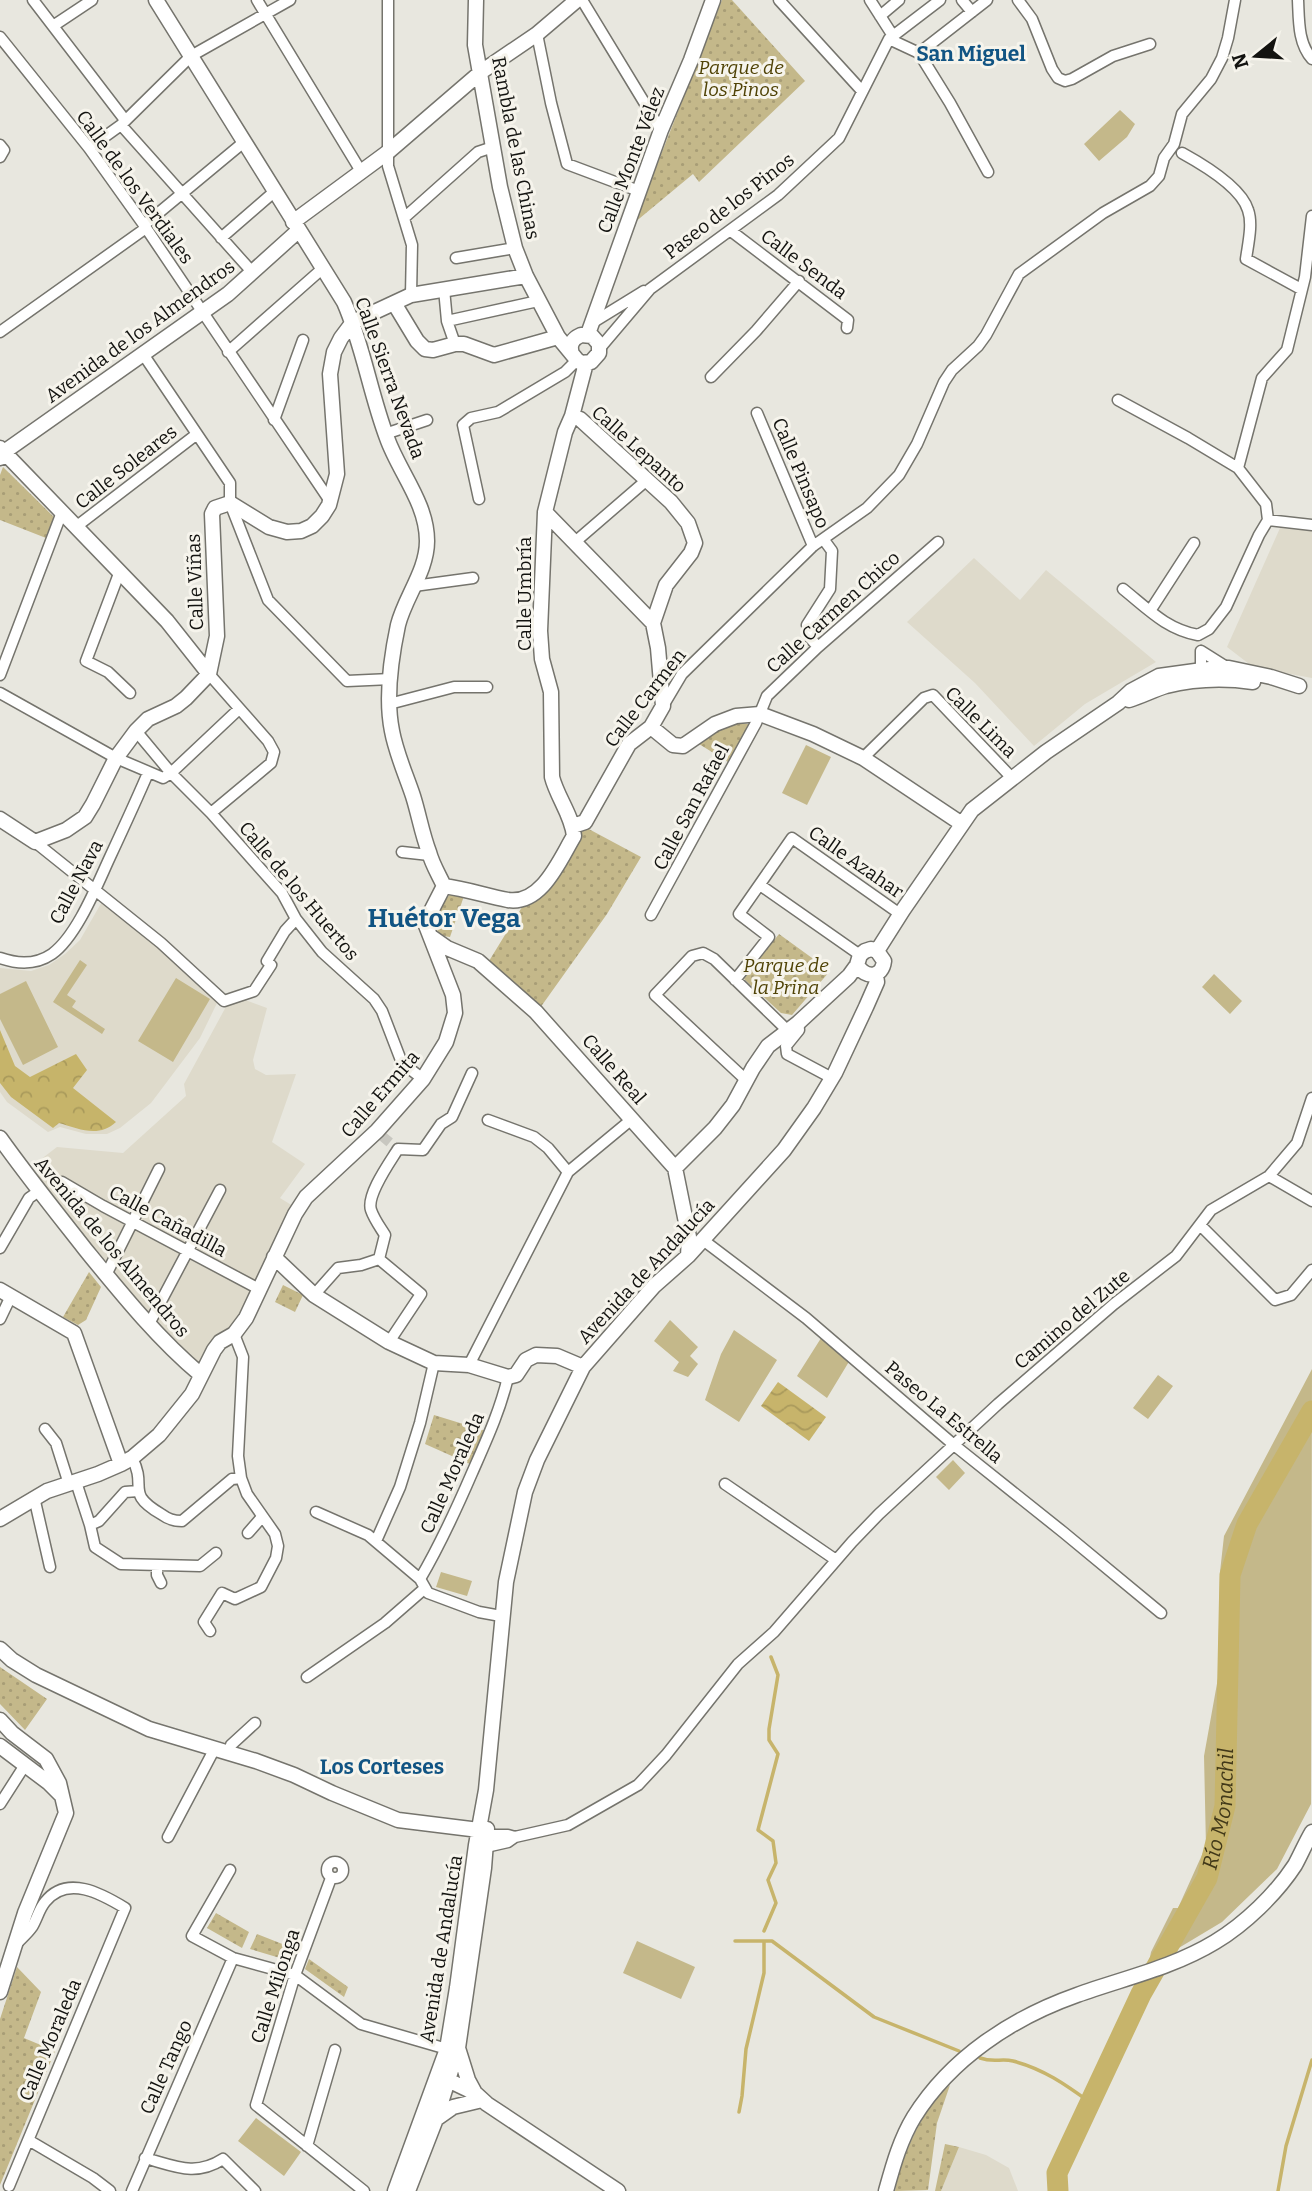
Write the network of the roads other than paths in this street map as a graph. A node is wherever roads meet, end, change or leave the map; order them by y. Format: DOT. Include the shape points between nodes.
graph roads {
  1 [pos="33,0"];
  2 [pos="92,0"];
  3 [pos="156,0"];
  4 [pos="257,0"];
  5 [pos="290,0"];
  6 [pos="388,0"];
  7 [pos="476,0"];
  8 [pos="579,0"];
  9 [pos="713,0"];
  10 [pos="779,0"];
  11 [pos="870,0"];
  12 [pos="899,0"];
  13 [pos="940,0"];
  14 [pos="962,0"];
  15 [pos="987,0"];
  16 [pos="1018,0"];
  17 [pos="1235,0"];
  18 [pos="1298,0"];
  19 [pos="972,12"];
  20 [pos="266,15"];
  21 [pos="880,16"];
  22 [pos="52,26"];
  23 [pos="537,34"];
  24 [pos="0,37"];
  25 [pos="891,37"];
  26 [pos="1150,44"];
  27 [pos="919,53"];
  28 [pos="191,56"];
  29 [pos="1312,59"];
  30 [pos="481,72"];
  31 [pos="862,91"];
  32 [pos="123,122"];
  33 [pos="661,130"];
  34 [pos="244,142"];
  35 [pos="0,145"];
  36 [pos="493,147"];
  37 [pos="89,148"];
  38 [pos="388,152"];
  39 [pos="1182,153"];
  40 [pos="0,157"];
  41 [pos="988,172"];
  42 [pos="362,173"];
  43 [pos="639,191"];
  44 [pos="274,192"];
  45 [pos="181,194"];
  46 [pos="1312,216"];
  47 [pos="404,218"];
  48 [pos="145,226"];
  49 [pos="296,227"];
  50 [pos="731,231"];
  51 [pos="221,238"];
  52 [pos="515,248"];
  53 [pos="456,258"];
  54 [pos="322,270"];
  55 [pos="253,273"];
  56 [pos="526,276"];
  57 [pos="799,281"];
  58 [pos="444,289"];
  59 [pos="650,289"];
  60 [pos="1301,289"];
  61 [pos="411,295"];
  62 [pos="538,301"];
  63 [pos="394,303"];
  64 [pos="202,312"];
  65 [pos="447,321"];
  66 [pos="353,322"];
  67 [pos="847,328"];
  68 [pos="590,329"];
  69 [pos="0,332"];
  70 [pos="558,337"];
  71 [pos="303,340"];
  72 [pos="455,344"];
  73 [pos="600,348"];
  74 [pos="228,352"];
  75 [pos="143,354"];
  76 [pos="577,355"];
  77 [pos="711,377"];
  78 [pos="1118,400"];
  79 [pos="757,414"];
  80 [pos="572,416"];
  81 [pos="274,420"];
  82 [pos="427,420"];
  83 [pos="385,434"];
  84 [pos="197,435"];
  85 [pos="1,452"];
  86 [pos="1238,468"];
  87 [pos="648,479"];
  88 [pos="479,499"];
  89 [pos="330,501"];
  90 [pos="230,503"];
  91 [pos="62,512"];
  92 [pos="545,512"];
  93 [pos="1268,520"];
  94 [pos="1312,525"];
  95 [pos="77,526"];
  96 [pos="824,540"];
  97 [pos="575,542"];
  98 [pos="938,542"];
  99 [pos="1194,543"];
  100 [pos="813,546"];
  101 [pos="120,571"];
  102 [pos="473,578"];
  103 [pos="414,586"];
  104 [pos="1123,589"];
  105 [pos="1150,611"];
  106 [pos="653,623"];
  107 [pos="1198,635"];
  108 [pos="818,647"];
  109 [pos="1201,651"];
  110 [pos="1204,669"];
  111 [pos="1175,673"];
  112 [pos="209,674"];
  113 [pos="1229,674"];
  114 [pos="0,675"];
  115 [pos="391,679"];
  116 [pos="487,687"];
  117 [pos="1163,687"];
  118 [pos="1305,687"];
  119 [pos="0,693"];
  120 [pos="130,693"];
  121 [pos="1118,703"];
  122 [pos="389,704"];
  123 [pos="663,706"];
  124 [pos="239,709"];
  125 [pos="760,714"];
  126 [pos="651,727"];
  127 [pos="136,731"];
  128 [pos="116,758"];
  129 [pos="863,758"];
  130 [pos="148,773"];
  131 [pos="171,773"];
  132 [pos="1012,778"];
  133 [pos="211,813"];
  134 [pos="0,819"];
  135 [pos="962,824"];
  136 [pos="573,827"];
  137 [pos="35,842"];
  138 [pos="402,852"];
  139 [pos="429,855"];
  140 [pos="760,885"];
  141 [pos="444,886"];
  142 [pos="96,889"];
  143 [pos="900,914"];
  144 [pos="651,915"];
  145 [pos="296,919"];
  146 [pos="877,951"];
  147 [pos="443,953"];
  148 [pos="0,958"];
  149 [pos="859,960"];
  150 [pos="876,975"];
  151 [pos="735,979"];
  152 [pos="792,1026"];
  153 [pos="472,1073"];
  154 [pos="831,1078"];
  155 [pos="423,1079"];
  156 [pos="746,1080"];
  157 [pos="1312,1098"];
  158 [pos="632,1119"];
  159 [pos="488,1120"];
  160 [pos="0,1138"];
  161 [pos="675,1168"];
  162 [pos="159,1169"];
  163 [pos="568,1172"];
  164 [pos="1269,1176"];
  165 [pos="62,1182"];
  166 [pos="220,1190"];
  167 [pos="38,1191"];
  168 [pos="1312,1201"];
  169 [pos="132,1221"];
  170 [pos="1200,1225"];
  171 [pos="704,1240"];
  172 [pos="0,1248"];
  173 [pos="187,1251"];
  174 [pos="688,1256"];
  175 [pos="274,1257"];
  176 [pos="379,1259"];
  177 [pos="1312,1270"];
  178 [pos="106,1275"];
  179 [pos="259,1289"];
  180 [pos="6,1293"];
  181 [pos="314,1295"];
  182 [pos="0,1318"];
  183 [pos="149,1324"];
  184 [pos="234,1334"];
  185 [pos="389,1342"];
  186 [pos="434,1363"];
  187 [pos="469,1365"];
  188 [pos="583,1367"];
  189 [pos="201,1375"];
  190 [pos="508,1377"];
  191 [pos="45,1429"];
  192 [pos="954,1445"];
  193 [pos="127,1461"];
  194 [pos="241,1478"];
  195 [pos="73,1483"];
  196 [pos="725,1484"];
  197 [pos="138,1491"];
  198 [pos="34,1497"];
  199 [pos="316,1512"];
  200 [pos="262,1517"];
  201 [pos="0,1519"];
  202 [pos="90,1525"];
  203 [pos="248,1533"];
  204 [pos="376,1541"];
  205 [pos="216,1553"];
  206 [pos="836,1560"];
  207 [pos="157,1565"];
  208 [pos="50,1567"];
  209 [pos="161,1583"];
  210 [pos="422,1584"];
  211 [pos="1161,1613"];
  212 [pos="501,1616"];
  213 [pos="210,1631"];
  214 [pos="0,1649"];
  215 [pos="307,1677"];
  216 [pos="0,1720"];
  217 [pos="256,1723"];
  218 [pos="0,1746"];
  219 [pos="222,1750"];
  220 [pos="25,1765"];
  221 [pos="486,1790"];
  222 [pos="63,1797"];
  223 [pos="0,1804"];
  224 [pos="1312,1832"];
  225 [pos="481,1835"];
  226 [pos="168,1837"];
  227 [pos="230,1870"];
  228 [pos="331,1878"];
  229 [pos="16,1944"];
  230 [pos="233,1958"];
  231 [pos="295,1975"];
  232 [pos="464,1976"];
  233 [pos="0,1992"];
  234 [pos="453,2049"];
  235 [pos="335,2050"];
  236 [pos="450,2081"];
  237 [pos="480,2099"];
  238 [pos="436,2119"];
  239 [pos="30,2141"];
  240 [pos="307,2146"];
  241 [pos="145,2158"];
  242 [pos="402,2175"];
  243 [pos="9,2186"];
  244 [pos="110,2191"];
  245 [pos="132,2191"];
  246 [pos="255,2191"];
  247 [pos="365,2191"];
  248 [pos="395,2191"];
  249 [pos="408,2191"];
  250 [pos="618,2191"];
  251 [pos="886,2191"];
  1 -- 22 [label="street"];
  2 -- 22 [label="street"];
  3 -- 28 [label="street, Calle Sierra Nevada"];
  4 -- 20 [label="street"];
  5 -- 20 [label="street"];
  6 -- 38 [label="street"];
  7 -- 30 [label="street, Rambla de las Chinas" via="475,45"];
  8 -- 23 [label="street, Avenida de los Almendros"];
  8 -- 33 [label="street"];
  9 -- 33 [label="street, Calle Monte Vélez"];
  10 -- 31 [label="street"];
  11 -- 21 [label="street"];
  12 -- 21 [label="street"];
  13 -- 25 [label="street"];
  14 -- 19 [label="street"];
  15 -- 19 [label="street"];
  16 -- 26 [label="street" via="1032,19 1052,69 1065,81 1113,56"];
  17 -- 96 [label="street, Calle Carmen" via="1222,58 1182,114 1158,176 1150,186 1103,212 1019,274 986,335 944,382 899,475 867,508"];
  18 -- 29 [label="street" via="1304,51"];
  19 -- 27 [label="street"];
  20 -- 28 [label="street"];
  20 -- 42 [label="street"];
  21 -- 25 [label="street"];
  22 -- 32 [label="street"];
  23 -- 30 [label="street, Avenida de los Almendros"];
  23 -- 43 [label="street" via="567,164"];
  24 -- 37 [label="street, Calle de los Verdiales"];
  25 -- 27 [label="street"];
  25 -- 31 [label="street, Paseo de los Pinos"];
  27 -- 41 [label="street"];
  28 -- 32 [label="street"];
  28 -- 34 [label="street, Calle Sierra Nevada"];
  30 -- 36 [label="street, Rambla de las Chinas"];
  30 -- 38 [label="street, Avenida de los Almendros"];
  31 -- 50 [label="street, Paseo de los Pinos" via="839,138"];
  32 -- 37 [label="street"];
  32 -- 45 [label="street"];
  33 -- 43 [label="street, Calle Monte Vélez"];
  34 -- 44 [label="street, Calle Sierra Nevada"];
  34 -- 45 [label="street"];
  35 -- 40 [label="street" via="4,149"];
  36 -- 47 [label="street" via="478,152"];
  36 -- 52 [label="street, Rambla de las Chinas"];
  37 -- 48 [label="street, Calle de los Verdiales"];
  38 -- 42 [label="street, Avenida de los Almendros"];
  38 -- 47 [label="street"];
  39 -- 60 [label="street" via="1243,199 1250,220 1246,259"];
  42 -- 49 [label="street, Avenida de los Almendros"];
  43 -- 68 [label="street, Calle Monte Vélez"];
  44 -- 49 [label="street, Calle Sierra Nevada"];
  44 -- 51 [label="street"];
  45 -- 48 [label="street"];
  45 -- 51 [label="street"];
  46 -- 60 [label="street"];
  47 -- 61 [label="street" via="412,245"];
  48 -- 64 [label="street, Calle de los Verdiales"];
  48 -- 69 [label="street"];
  49 -- 54 [label="street, Calle Sierra Nevada"];
  49 -- 55 [label="street, Avenida de los Almendros"];
  50 -- 57 [label="street, Calle Senda"];
  50 -- 59 [label="street, Paseo de los Pinos"];
  51 -- 55 [label="street"];
  52 -- 53 [label="street"];
  52 -- 56 [label="street, Rambla de las Chinas"];
  54 -- 66 [label="street, Calle Sierra Nevada"];
  54 -- 74 [label="street"];
  55 -- 64 [label="street, Avenida de los Almendros"];
  56 -- 58 [label="street"];
  56 -- 62 [label="street, Rambla de las Chinas"];
  57 -- 67 [label="street, Calle Senda" via="848,320"];
  57 -- 77 [label="street"];
  58 -- 61 [label="street"];
  58 -- 65 [label="street"];
  59 -- 68 [label="street, Paseo de los Pinos"];
  59 -- 73 [label="street, Paseo de los Pinos"];
  60 -- 86 [label="street" via="1287,350 1262,379"];
  61 -- 63 [label="street"];
  62 -- 65 [label="street"];
  62 -- 70 [label="street, Rambla de las Chinas"];
  63 -- 66 [label="street"];
  63 -- 72 [label="street" via="425,349"];
  64 -- 74 [label="street, Calle de los Verdiales"];
  64 -- 75 [label="street, Avenida de los Almendros"];
  65 -- 72 [label="street"];
  66 -- 83 [label="street, Calle Sierra Nevada"];
  66 -- 89 [label="street" via="334,352 331,374 337,474"];
  68 -- 73 [label="street"];
  68 -- 76 [label="street" via="581,335"];
  70 -- 72 [label="street" via="494,355"];
  70 -- 76 [label="street"];
  71 -- 81 [label="street"];
  73 -- 76 [label="street" via="594,360"];
  74 -- 81 [label="street, Calle de los Verdiales"];
  75 -- 84 [label="street"];
  75 -- 85 [label="street, Avenida de los Almendros"];
  76 -- 80 [label="street, Calle Umbría"];
  76 -- 88 [label="street" via="565,372 498,412 471,418 463,425"];
  78 -- 86 [label="street"];
  79 -- 100 [label="street, Calle Pinsapo"];
  80 -- 87 [label="street, Calle Lepanto"];
  80 -- 92 [label="street, Calle Umbría"];
  81 -- 89 [label="street, Calle de los Verdiales"];
  82 -- 83 [label="street"];
  83 -- 103 [label="street, Calle Sierra Nevada" via="425,523 425,557"];
  84 -- 90 [label="street" via="230,482"];
  84 -- 95 [label="street, Calle Soleares"];
  85 -- 91 [label="street"];
  86 -- 93 [label="street" via="1266,504"];
  87 -- 97 [label="street"];
  87 -- 106 [label="street, Calle Lepanto" via="688,523 695,543 666,584"];
  89 -- 90 [label="street" via="312,526 287,532 269,527"];
  90 -- 112 [label="street, Calle Viñas" via="215,508 212,514 217,636"];
  90 -- 115 [label="street" via="268,600 347,681"];
  91 -- 95 [label="street"];
  91 -- 114 [label="street, Calle Soleares"];
  92 -- 97 [label="street"];
  92 -- 136 [label="street, Calle Umbría" via="540,631 551,692 552,777"];
  93 -- 94 [label="street"];
  93 -- 107 [label="street" via="1226,607 1209,629"];
  95 -- 101 [label="street"];
  96 -- 100 [label="street, Calle Carmen"];
  96 -- 108 [label="street" via="832,551 830,589 807,625"];
  97 -- 106 [label="street"];
  98 -- 108 [label="street, Calle Carmen Chico"];
  99 -- 105 [label="street"];
  100 -- 123 [label="street, Calle Carmen" via="682,674"];
  101 -- 112 [label="street"];
  101 -- 120 [label="street" via="86,661 108,672"];
  102 -- 103 [label="street"];
  103 -- 115 [label="street, Calle Sierra Nevada" via="399,622"];
  104 -- 105 [label="street"];
  105 -- 107 [label="street" via="1180,632"];
  106 -- 123 [label="street"];
  107 -- 109 [label="street"];
  108 -- 125 [label="street, Calle Carmen Chico" via="767,696"];
  109 -- 110 [label="street"];
  109 -- 111 [label="street" via="1188,667"];
  109 -- 113 [label="street"];
  110 -- 111 [label="street"];
  110 -- 113 [label="street"];
  110 -- 117 [label="street"];
  111 -- 121 [label="street" via="1159,676"];
  112 -- 124 [label="street"];
  112 -- 127 [label="street" via="176,706 148,719"];
  113 -- 117 [label="street"];
  113 -- 118 [label="street"];
  115 -- 122 [label="street, Calle Sierra Nevada"];
  116 -- 122 [label="street" via="454,687"];
  117 -- 121 [label="street"];
  119 -- 128 [label="street"];
  121 -- 132 [label="street"];
  122 -- 139 [label="street, Calle Sierra Nevada" via="391,730"];
  123 -- 126 [label="street, Calle Carmen"];
  124 -- 131 [label="street"];
  124 -- 133 [label="street" via="274,752 271,763"];
  125 -- 126 [label="street" via="715,724 683,746 673,746"];
  125 -- 129 [label="street"];
  125 -- 144 [label="street, Calle San Rafael"];
  126 -- 136 [label="street, Calle Carmen" via="629,744 585,822"];
  127 -- 128 [label="street"];
  127 -- 131 [label="street, Calle de los Huertos"];
  128 -- 130 [label="street"];
  128 -- 137 [label="street" via="85,817"];
  129 -- 132 [label="street, Calle Lima" via="933,695"];
  129 -- 135 [label="street"];
  130 -- 131 [label="street" via="163,778"];
  130 -- 142 [label="street, Calle Nava"];
  131 -- 133 [label="street, Calle de los Huertos"];
  132 -- 135 [label="street" via="972,810"];
  133 -- 145 [label="street, Calle de los Huertos" via="282,893"];
  134 -- 137 [label="street"];
  135 -- 143 [label="street"];
  136 -- 141 [label="street, Calle Carmen" via="574,836 544,885 532,895 512,901"];
  137 -- 142 [label="street"];
  138 -- 139 [label="street"];
  139 -- 141 [label="street, Calle Sierra Nevada"];
  140 -- 143 [label="street, Calle Azahar" via="792,838"];
  140 -- 149 [label="street"];
  140 -- 151 [label="street" via="739,914 769,937"];
  141 -- 147 [label="street, Calle Real" via="425,923"];
  142 -- 145 [label="street" via="224,1001 254,991 271,965 267,961"];
  142 -- 148 [label="street, Calle Nava" via="66,939 51,954 32,962"];
  143 -- 146 [label="street"];
  145 -- 155 [label="street, Calle de los Huertos" via="328,958 374,999 402,1063"];
  146 -- 149 [label="street" via="864,951"];
  146 -- 150 [label="street" via="884,961"];
  147 -- 155 [label="street, Calle Ermita" via="454,1013 446,1042"];
  147 -- 158 [label="street, Calle Real" via="478,961 536,1012"];
  149 -- 150 [label="street" via="862,972"];
  149 -- 152 [label="street"];
  150 -- 154 [label="street, Avenida de Andalucía" via="877,982"];
  151 -- 152 [label="street"];
  151 -- 156 [label="street" via="703,953 692,956 655,995"];
  152 -- 154 [label="street" via="799,1030 786,1046 787,1054"];
  152 -- 156 [label="street" via="768,1046"];
  153 -- 176 [label="street" via="452,1117 441,1124 423,1150 396,1147 379,1180 370,1201 385,1235"];
  154 -- 171 [label="street, Avenida de Andalucía" via="785,1150"];
  155 -- 175 [label="street, Calle Ermita" via="379,1133 306,1197"];
  156 -- 161 [label="street" via="715,1128"];
  157 -- 164 [label="street, Camino del Zute" via="1297,1143"];
  158 -- 161 [label="street, Calle Real"];
  158 -- 163 [label="street"];
  159 -- 163 [label="street" via="534,1137"];
  160 -- 167 [label="street, Avenida de los Almendros"];
  161 -- 174 [label="street, Calle Real" via="689,1237"];
  162 -- 169 [label="street"];
  163 -- 187 [label="street"];
  164 -- 168 [label="street"];
  164 -- 170 [label="street, Camino del Zute" via="1211,1210"];
  165 -- 169 [label="street, Calle Cañadilla"];
  166 -- 173 [label="street"];
  167 -- 172 [label="street" via="29,1198"];
  167 -- 178 [label="street, Avenida de los Almendros"];
  169 -- 173 [label="street, Calle Cañadilla"];
  169 -- 178 [label="street"];
  170 -- 177 [label="street" via="1275,1300 1291,1295"];
  170 -- 192 [label="street, Camino del Zute" via="1176,1256 1114,1304"];
  171 -- 174 [label="street, Avenida de Andalucía"];
  171 -- 192 [label="street, Paseo La Estrella" via="806,1318"];
  173 -- 179 [label="street, Calle Cañadilla"];
  173 -- 183 [label="street"];
  174 -- 188 [label="street, Avenida de Andalucía" via="654,1286"];
  175 -- 179 [label="street, Calle Ermita"];
  175 -- 181 [label="street"];
  176 -- 181 [label="street" via="338,1268"];
  176 -- 185 [label="street" via="421,1294"];
  178 -- 183 [label="street, Avenida de los Almendros"];
  179 -- 184 [label="street, Calle Ermita"];
  180 -- 182 [label="street"];
  180 -- 193 [label="street" via="74,1333"];
  181 -- 185 [label="street"];
  183 -- 189 [label="street, Avenida de los Almendros"];
  184 -- 189 [label="street, Calle Ermita" via="220,1342"];
  184 -- 194 [label="street" via="243,1357"];
  185 -- 186 [label="street"];
  186 -- 187 [label="street"];
  186 -- 204 [label="street" via="400,1487"];
  187 -- 190 [label="street"];
  188 -- 190 [label="street" via="557,1356 536,1355"];
  188 -- 212 [label="street, Avenida de Andalucía" via="525,1492"];
  189 -- 193 [label="street, Calle Ermita" via="192,1394 159,1435"];
  190 -- 210 [label="street, Calle Moraleda" via="501,1407"];
  191 -- 195 [label="street"];
  192 -- 206 [label="street, Camino del Zute"];
  192 -- 211 [label="street, Paseo La Estrella"];
  193 -- 195 [label="street, Calle Ermita"];
  193 -- 197 [label="street" via="139,1471"];
  194 -- 197 [label="street" via="232,1479 182,1521 173,1521 143,1504"];
  194 -- 200 [label="street"];
  195 -- 198 [label="street, Calle Ermita"];
  195 -- 202 [label="street"];
  196 -- 206 [label="street"];
  197 -- 202 [label="street" via="125,1492"];
  198 -- 201 [label="street, Calle Ermita"];
  198 -- 208 [label="street"];
  199 -- 204 [label="street"];
  200 -- 203 [label="street"];
  200 -- 213 [label="street" via="275,1534 276,1558 261,1587 235,1599 222,1593 204,1622"];
  202 -- 207 [label="street" via="95,1547 121,1564"];
  204 -- 210 [label="street"];
  205 -- 207 [label="street" via="200,1566"];
  206 -- 225 [label="street, Camino del Zute" via="774,1632 738,1664 638,1785 568,1825 515,1837"];
  207 -- 209 [label="street"];
  210 -- 212 [label="street" via="428,1594"];
  210 -- 215 [label="street, Calle Moraleda" via="385,1623"];
  212 -- 221 [label="street, Avenida de Andalucía"];
  214 -- 219 [label="street" via="72,1694 149,1729"];
  216 -- 222 [label="street" via="46,1759"];
  217 -- 219 [label="street"];
  218 -- 220 [label="street"];
  219 -- 225 [label="street" via="294,1774 398,1820"];
  219 -- 226 [label="street"];
  220 -- 222 [label="street"];
  220 -- 223 [label="street"];
  221 -- 225 [label="street, Avenida de Andalucía" via="489,1806"];
  221 -- 225 [label="street, Avenida de Andalucía" via="473,1824"];
  222 -- 229 [label="street" via="66,1817"];
  224 -- 251 [label="street" via="1273,1893 1217,1941 1139,1976 1033,2013 978,2046 939,2083 914,2118"];
  225 -- 232 [label="street, Avenida de Andalucía"];
  225 -- 232 [label="street, Avenida de Andalucía" via="476,1891 480,1902"];
  227 -- 230 [label="street" via="192,1936"];
  228 -- 231 [label="street, Calle Milonga"];
  229 -- 233 [label="street"];
  229 -- 239 [label="street, Calle Moraleda" via="31,1929 45,1902 60,1890 74,1887 93,1892 125,1908"];
  230 -- 231 [label="street"];
  230 -- 241 [label="street, Calle Tango"];
  231 -- 234 [label="street" via="361,2024"];
  231 -- 240 [label="street, Calle Milonga" via="256,2105"];
  232 -- 234 [label="street, Avenida de Andalucía"];
  234 -- 236 [label="street, Avenida de Andalucía"];
  234 -- 237 [label="street"];
  234 -- 242 [label="street, Avenida de Andalucía"];
  235 -- 240 [label="street"];
  236 -- 237 [label="street"];
  236 -- 238 [label="street, Avenida de Andalucía"];
  236 -- 242 [label="street" via="439,2092 412,2165"];
  237 -- 238 [label="street" via="453,2107"];
  237 -- 250 [label="street"];
  238 -- 249 [label="street, Avenida de Andalucía"];
  239 -- 243 [label="street, Calle Moraleda"];
  239 -- 244 [label="street"];
  240 -- 247 [label="street"];
  241 -- 245 [label="street, Calle Tango"];
  241 -- 246 [label="street" via="199,2170 223,2159"];
  242 -- 248 [label="street, Avenida de Andalucía"];
}
